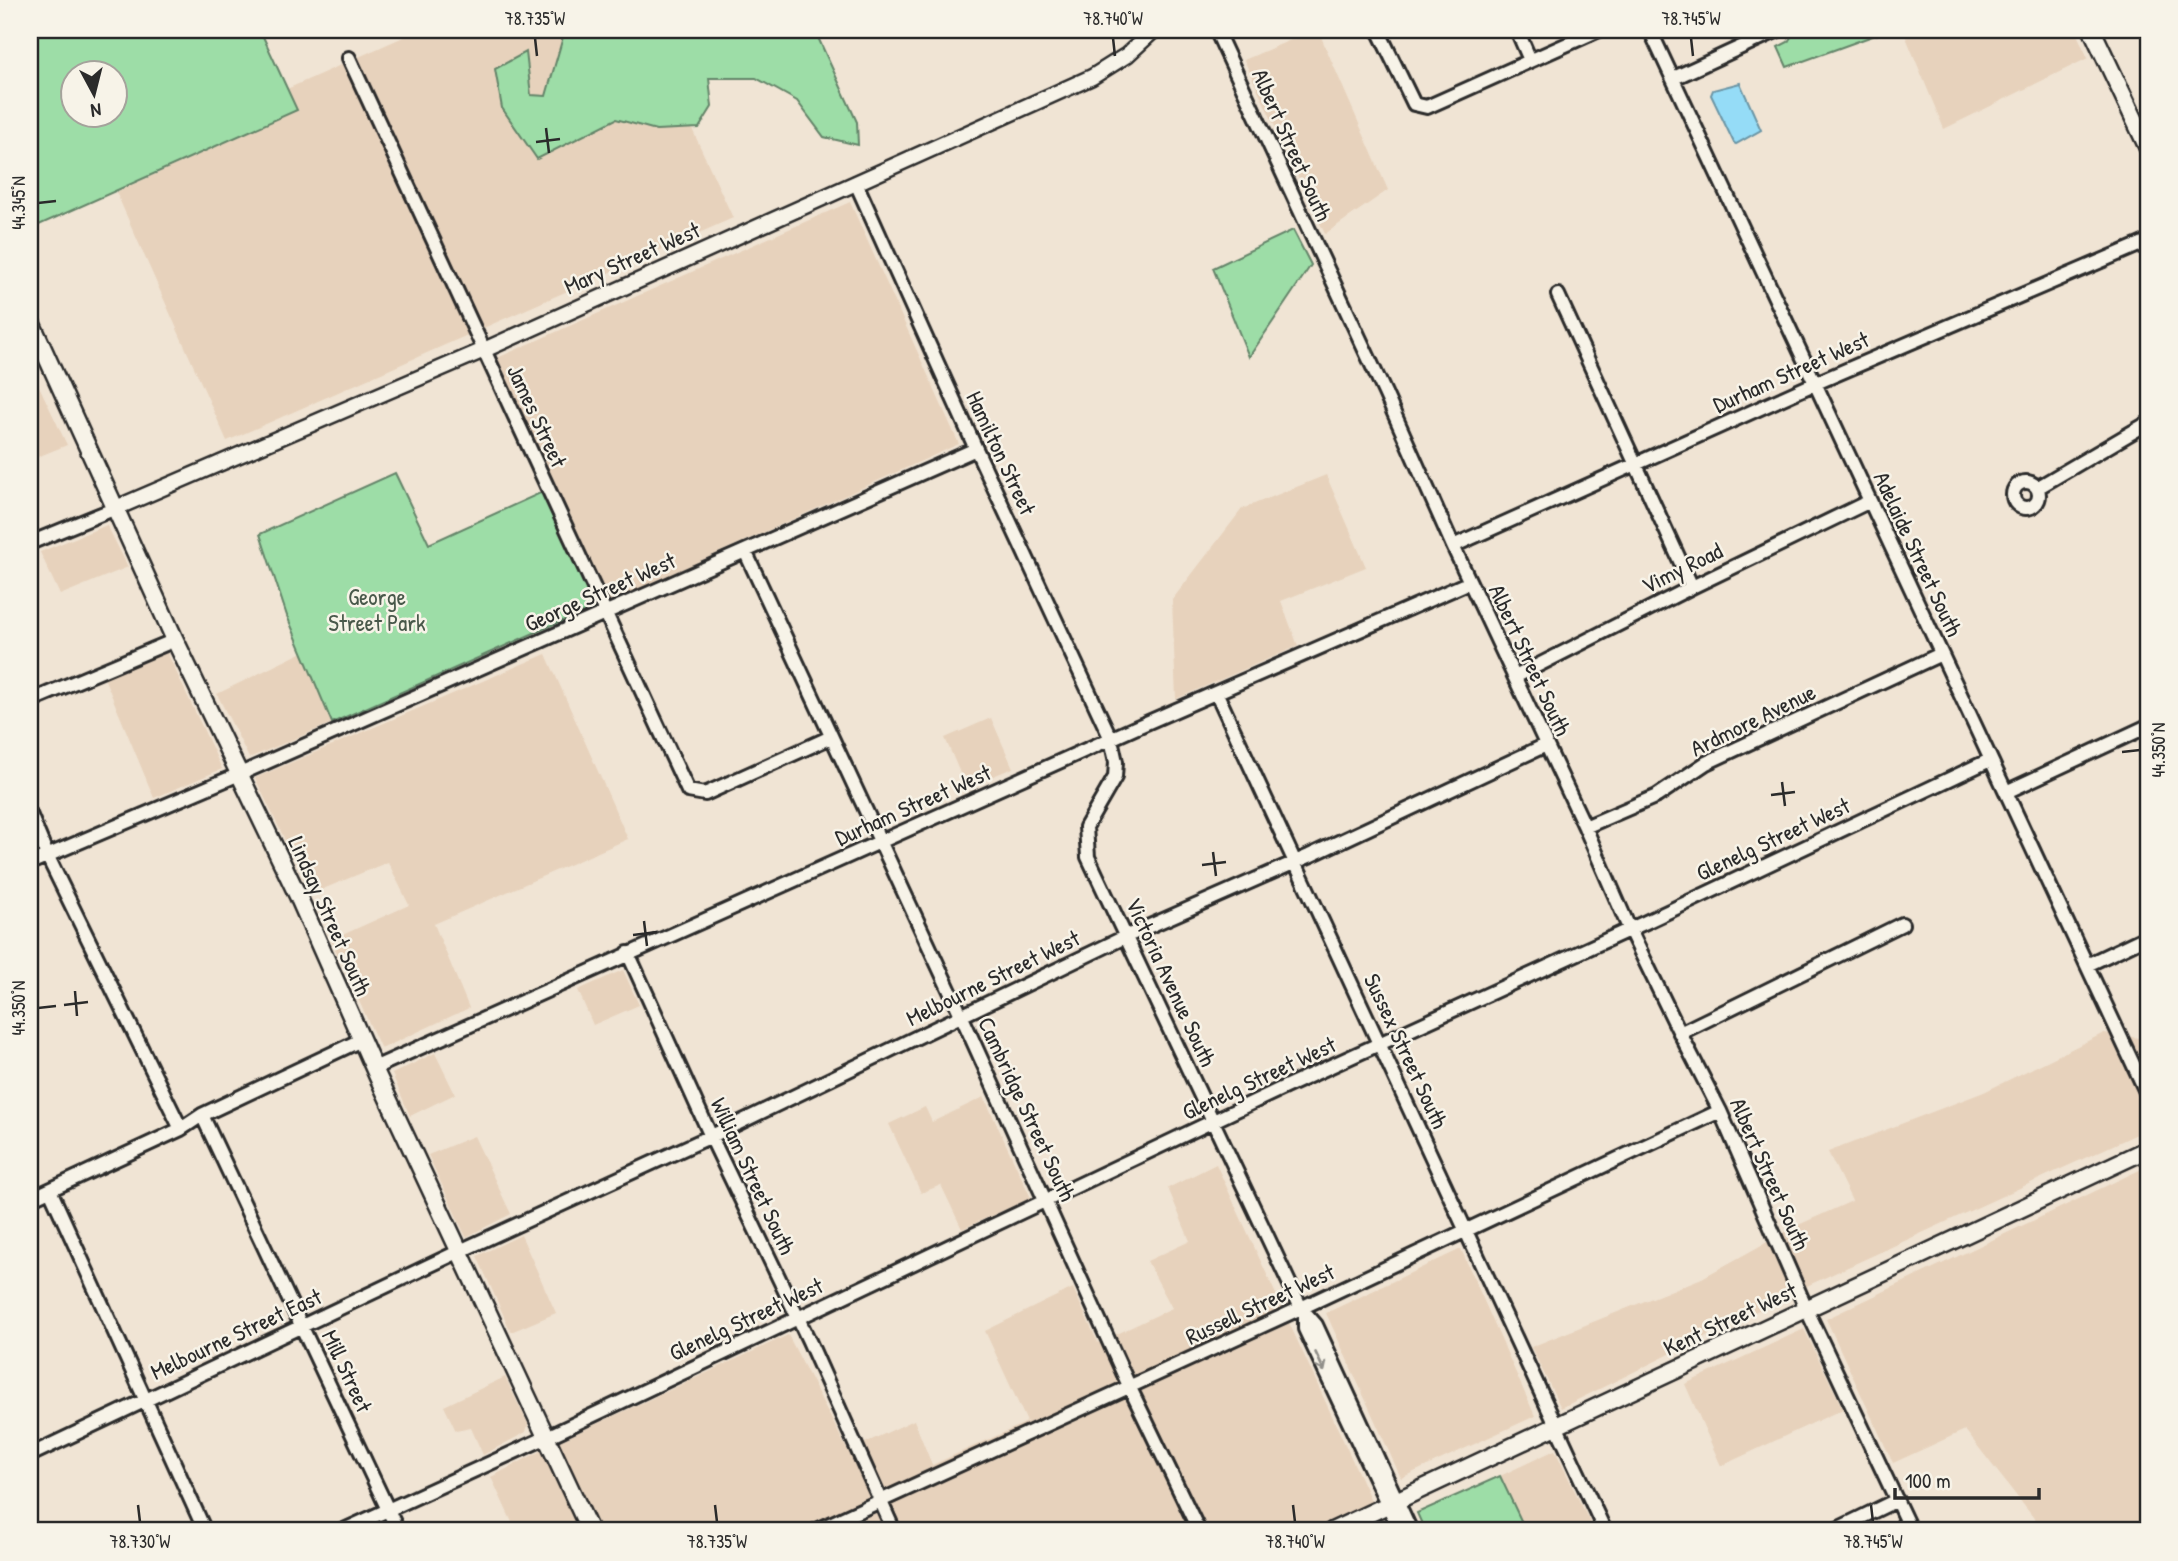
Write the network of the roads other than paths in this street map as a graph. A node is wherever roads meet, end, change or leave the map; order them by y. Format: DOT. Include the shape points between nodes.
graph roads {
  1 [pos="1154,30"];
  2 [pos="1216,30"];
  3 [pos="1378,30"];
  4 [pos="1517,30"];
  5 [pos="1599,30"];
  6 [pos="1650,30"];
  7 [pos="1778,30"];
  8 [pos="2092,30"];
  9 [pos="349,58"];
  10 [pos="1531,60"];
  11 [pos="1674,78"];
  12 [pos="2148,147"];
  13 [pos="856,183"];
  14 [pos="2148,240"];
  15 [pos="1558,295"];
  16 [pos="30,320"];
  17 [pos="484,350"];
  18 [pos="1816,383"];
  19 [pos="2148,423"];
  20 [pos="976,449"];
  21 [pos="1635,463"];
  22 [pos="2037,488"];
  23 [pos="1870,501"];
  24 [pos="116,508"];
  25 [pos="30,543"];
  26 [pos="1453,546"];
  27 [pos="745,551"];
  28 [pos="1470,582"];
  29 [pos="1692,587"];
  30 [pos="604,614"];
  31 [pos="175,640"];
  32 [pos="1941,654"];
  33 [pos="1515,677"];
  34 [pos="1217,694"];
  35 [pos="30,701"];
  36 [pos="2148,726"];
  37 [pos="831,737"];
  38 [pos="1111,739"];
  39 [pos="1546,746"];
  40 [pos="1990,760"];
  41 [pos="240,774"];
  42 [pos="2006,792"];
  43 [pos="30,814"];
  44 [pos="1585,827"];
  45 [pos="881,843"];
  46 [pos="47,855"];
  47 [pos="30,863"];
  48 [pos="1295,863"];
  49 [pos="1902,925"];
  50 [pos="1629,929"];
  51 [pos="1127,936"];
  52 [pos="2148,936"];
  53 [pos="628,953"];
  54 [pos="2087,965"];
  55 [pos="962,1017"];
  56 [pos="1680,1033"];
  57 [pos="361,1040"];
  58 [pos="1380,1046"];
  59 [pos="374,1068"];
  60 [pos="2148,1096"];
  61 [pos="1720,1111"];
  62 [pos="202,1115"];
  63 [pos="1214,1123"];
  64 [pos="181,1129"];
  65 [pos="711,1136"];
  66 [pos="2148,1149"];
  67 [pos="50,1190"];
  68 [pos="30,1199"];
  69 [pos="1045,1200"];
  70 [pos="1466,1230"];
  71 [pos="460,1251"];
  72 [pos="1806,1308"];
  73 [pos="1303,1312"];
  74 [pos="797,1318"];
  75 [pos="303,1326"];
  76 [pos="1130,1388"];
  77 [pos="145,1400"];
  78 [pos="1556,1427"];
  79 [pos="547,1437"];
  80 [pos="30,1455"];
  81 [pos="1896,1500"];
  82 [pos="880,1502"];
  83 [pos="1392,1503"];
  84 [pos="388,1510"];
  85 [pos="205,1531"];
  86 [pos="342,1531"];
  87 [pos="398,1531"];
  88 [pos="590,1531"];
  89 [pos="815,1531"];
  90 [pos="894,1531"];
  91 [pos="1199,1531"];
  92 [pos="1332,1531"];
  93 [pos="1400,1531"];
  94 [pos="1411,1531"];
  95 [pos="1605,1531"];
  96 [pos="1833,1531"];
  97 [pos="1911,1531"];
  1 -- 13 [label="street, Mary Street West" via="1128,55 1092,77"];
  2 -- 26 [label="street, Albert Street South"];
  3 -- 10 [label="street" via="1414,104 1427,107"];
  4 -- 10 [label="street"];
  5 -- 10 [label="street"];
  6 -- 11 [label="street, Adelaide Street South"];
  7 -- 11 [label="street"];
  8 -- 12 [label="main road"];
  9 -- 17 [label="street, James Street"];
  11 -- 18 [label="street, Adelaide Street South"];
  13 -- 17 [label="street, Mary Street West"];
  13 -- 20 [label="street, Hamilton Street"];
  14 -- 18 [label="street, Durham Street West"];
  15 -- 21 [label="street"];
  16 -- 24 [label="main road, Lindsay Street South"];
  17 -- 24 [label="street, Mary Street West"];
  17 -- 30 [label="street, James Street"];
  18 -- 21 [label="street, Durham Street West"];
  18 -- 23 [label="street, Adelaide Street South"];
  19 -- 22 [label="street"];
  20 -- 27 [label="street, George Street West"];
  20 -- 38 [label="street, Hamilton Street"];
  21 -- 26 [label="street, Durham Street West"];
  21 -- 29 [label="street"];
  23 -- 29 [label="street, Vimy Road"];
  23 -- 32 [label="street, Adelaide Street South"];
  24 -- 25 [label="street"];
  24 -- 31 [label="main road, Lindsay Street South"];
  26 -- 28 [label="street, Albert Street South"];
  27 -- 30 [label="street, George Street West"];
  27 -- 37 [label="street, Cambridge Street South"];
  28 -- 33 [label="street, Albert Street South"];
  28 -- 34 [label="street, Durham Street West"];
  29 -- 33 [label="street, Vimy Road"];
  30 -- 37 [label="street, James Street" via="688,792 705,794"];
  30 -- 41 [label="street, George Street West"];
  31 -- 35 [label="street"];
  31 -- 41 [label="main road, Lindsay Street South"];
  32 -- 40 [label="street, Adelaide Street South"];
  32 -- 44 [label="street, Ardmore Avenue" via="1706,763 1657,796"];
  33 -- 39 [label="street, Albert Street South"];
  34 -- 38 [label="street, Durham Street West"];
  34 -- 48 [label="street, Sussex Street South"];
  36 -- 42 [label="street"];
  37 -- 45 [label="street, Cambridge Street South"];
  38 -- 45 [label="street, Durham Street West"];
  38 -- 51 [label="street, Victoria Avenue South" via="1115,777 1089,819 1086,836 1088,857"];
  39 -- 44 [label="street, Albert Street South"];
  39 -- 48 [label="street, Melbourne Street West"];
  40 -- 42 [label="street, Adelaide Street South"];
  40 -- 50 [label="street, Glenelg Street West"];
  41 -- 46 [label="street, George Street West"];
  41 -- 57 [label="main road, Lindsay Street South"];
  42 -- 54 [label="street, Adelaide Street South"];
  43 -- 46 [label="street"];
  44 -- 50 [label="street, Albert Street South"];
  45 -- 53 [label="street, Durham Street West"];
  45 -- 55 [label="street, Cambridge Street South"];
  46 -- 47 [label="street, George Street West"];
  46 -- 64 [label="street"];
  48 -- 51 [label="street, Melbourne Street West"];
  48 -- 58 [label="street, Sussex Street South"];
  49 -- 56 [label="street"];
  50 -- 56 [label="street, Albert Street South"];
  50 -- 58 [label="street, Glenelg Street West"];
  51 -- 55 [label="street, Melbourne Street West"];
  51 -- 63 [label="street, Victoria Avenue South"];
  52 -- 54 [label="street"];
  53 -- 59 [label="street, Durham Street West"];
  53 -- 65 [label="street, William Street South"];
  54 -- 60 [label="street, Adelaide Street South"];
  55 -- 65 [label="street, Melbourne Street West"];
  55 -- 69 [label="street, Cambridge Street South"];
  56 -- 61 [label="street, Albert Street South"];
  57 -- 59 [label="main road, Lindsay Street South"];
  57 -- 62 [label="street"];
  58 -- 63 [label="street, Glenelg Street West"];
  58 -- 70 [label="street, Sussex Street South"];
  59 -- 71 [label="main road, Lindsay Street South"];
  61 -- 70 [label="street, Russell Street West"];
  61 -- 72 [label="street, Albert Street South"];
  62 -- 64 [label="street"];
  62 -- 75 [label="street, Mill Street"];
  63 -- 69 [label="street, Glenelg Street West"];
  63 -- 73 [label="street, Victoria Avenue South"];
  64 -- 67 [label="street"];
  65 -- 71 [label="street, Melbourne Street West"];
  65 -- 74 [label="street, William Street South"];
  66 -- 72 [label="main road, Kent Street West"];
  67 -- 68 [label="street"];
  67 -- 77 [label="street"];
  69 -- 74 [label="street, Glenelg Street West"];
  69 -- 76 [label="street, Cambridge Street South"];
  70 -- 73 [label="street, Russell Street West"];
  70 -- 78 [label="street, Sussex Street South"];
  71 -- 75 [label="street, Melbourne Street East"];
  71 -- 79 [label="main road, Lindsay Street South"];
  72 -- 78 [label="main road, Kent Street West"];
  72 -- 81 [label="street, Albert Street South"];
  73 -- 76 [label="street, Russell Street West"];
  73 -- 83 [label="street, Victoria Avenue South" via="1316,1325"];
  74 -- 79 [label="street, Glenelg Street West"];
  74 -- 82 [label="street, William Street South"];
  75 -- 77 [label="street, Melbourne Street East"];
  75 -- 84 [label="street, Mill Street"];
  76 -- 82 [label="street, Russell Street West"];
  76 -- 91 [label="street, Cambridge Street South"];
  77 -- 80 [label="street, Melbourne Street East"];
  77 -- 85 [label="street"];
  78 -- 83 [label="main road, Kent Street West"];
  78 -- 95 [label="street, Sussex Street South"];
  79 -- 84 [label="street, Glenelg Street West"];
  79 -- 88 [label="main road, Lindsay Street South"];
  81 -- 96 [label="street"];
  81 -- 97 [label="street, Albert Street South"];
  82 -- 89 [label="street, Russell Street West"];
  82 -- 90 [label="street, William Street South"];
  83 -- 92 [label="main road, Kent Street West"];
  83 -- 93 [label="street"];
  83 -- 94 [label="street"];
  84 -- 86 [label="street, Glenelg Street West"];
  84 -- 87 [label="street, Mill Street"];
}
